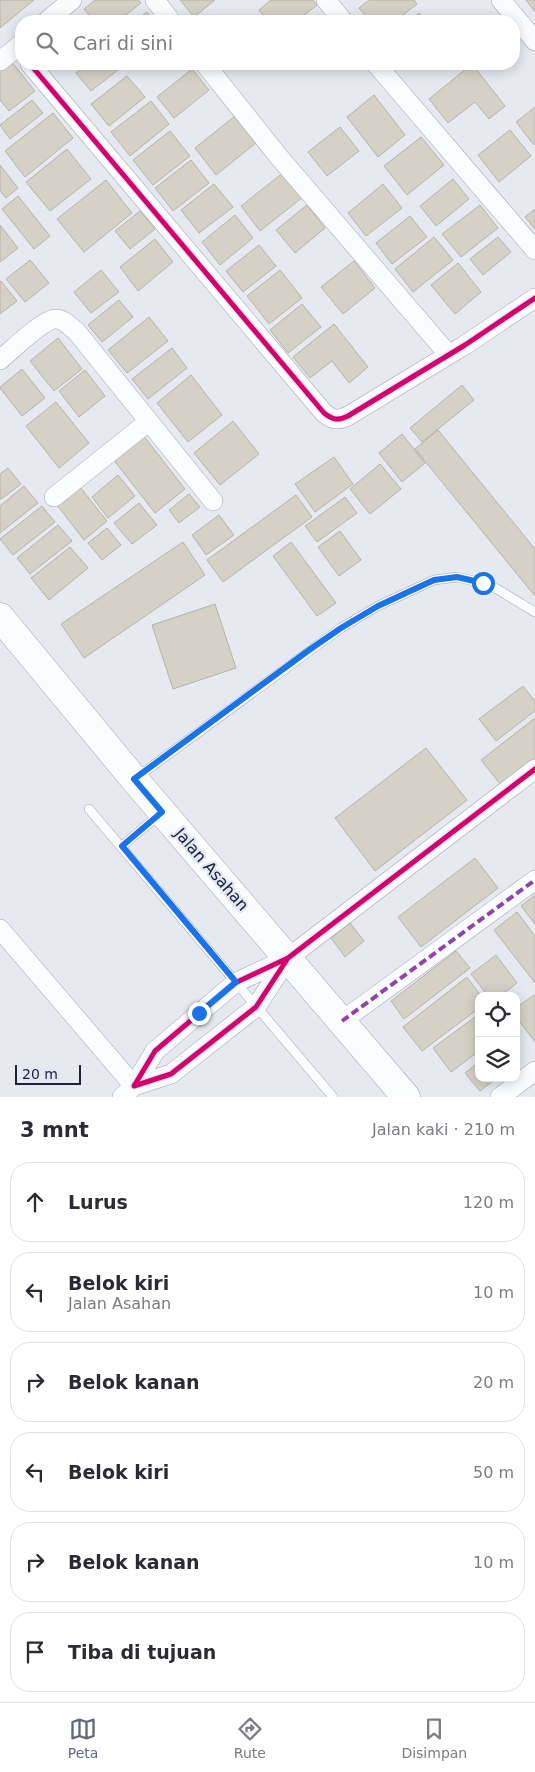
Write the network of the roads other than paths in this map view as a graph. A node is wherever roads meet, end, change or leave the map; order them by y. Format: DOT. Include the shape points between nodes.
graph roads {
  1 [pos="72,0"];
  2 [pos="155,0"];
  3 [pos="326,0"];
  4 [pos="501,0"];
  5 [pos="54,15"];
  6 [pos="166,15"];
  7 [pos="338,15"];
  8 [pos="513,15"];
  9 [pos="520,23"];
  10 [pos="535,41"];
  11 [pos="15,51"];
  12 [pos="0,61"];
  13 [pos="35,70"];
  14 [pos="210,70"];
  15 [pos="381,70"];
  16 [pos="535,250"];
  17 [pos="535,298"];
  18 [pos="448,354"];
  19 [pos="0,360"];
  20 [pos="148,422"];
  21 [pos="54,497"];
  22 [pos="213,501"];
  23 [pos="535,612"];
  24 [pos="0,617"];
  25 [pos="535,769"];
  26 [pos="134,779"];
  27 [pos="89,808"];
  28 [pos="162,812"];
  29 [pos="122,846"];
  30 [pos="535,880"];
  31 [pos="0,929"];
  32 [pos="288,958"];
  33 [pos="236,982"];
  34 [pos="256,1007"];
  35 [pos="342,1021"];
  36 [pos="535,1071"];
  37 [pos="133,1093"];
  38 [pos="333,1097"];
  39 [pos="406,1097"];
  40 [pos="500,1097"];
  1 -- 5 [label="street"];
  2 -- 6 [label="street"];
  3 -- 7 [label="street"];
  4 -- 8 [label="street"];
  9 -- 10 [label="street"];
  11 -- 12 [label="street"];
  13 -- 18 [label="street" via="330,418 336,420 348,416"];
  14 -- 18 [label="street" via="279,157"];
  15 -- 16 [label="street"];
  17 -- 18 [label="street"];
  19 -- 20 [label="street" via="46,322 62,320 76,331"];
  20 -- 21 [label="street"];
  20 -- 22 [label="street"];
  23 -- 26 [label="lane" via="483,583 457,577 434,580 378,606 341,628"];
  24 -- 26 [label="main road, Jalan Asahan"];
  25 -- 32 [label="street"];
  26 -- 28 [label="main road, Jalan Asahan"];
  27 -- 29 [label="lane"];
  28 -- 29 [label="lane"];
  28 -- 32 [label="main road, Jalan Asahan"];
  29 -- 33 [label="lane"];
  30 -- 35 [label="street"];
  31 -- 37 [label="street"];
  32 -- 33 [label="street"];
  32 -- 34 [label="street"];
  32 -- 35 [label="main road, Jalan Asahan"];
  33 -- 34 [label="lane"];
  33 -- 37 [label="street" via="155,1051"];
  34 -- 37 [label="street" via="171,1074"];
  34 -- 38 [label="lane"];
  35 -- 39 [label="main road, Jalan Asahan"];
  36 -- 40 [label="street"];
}
